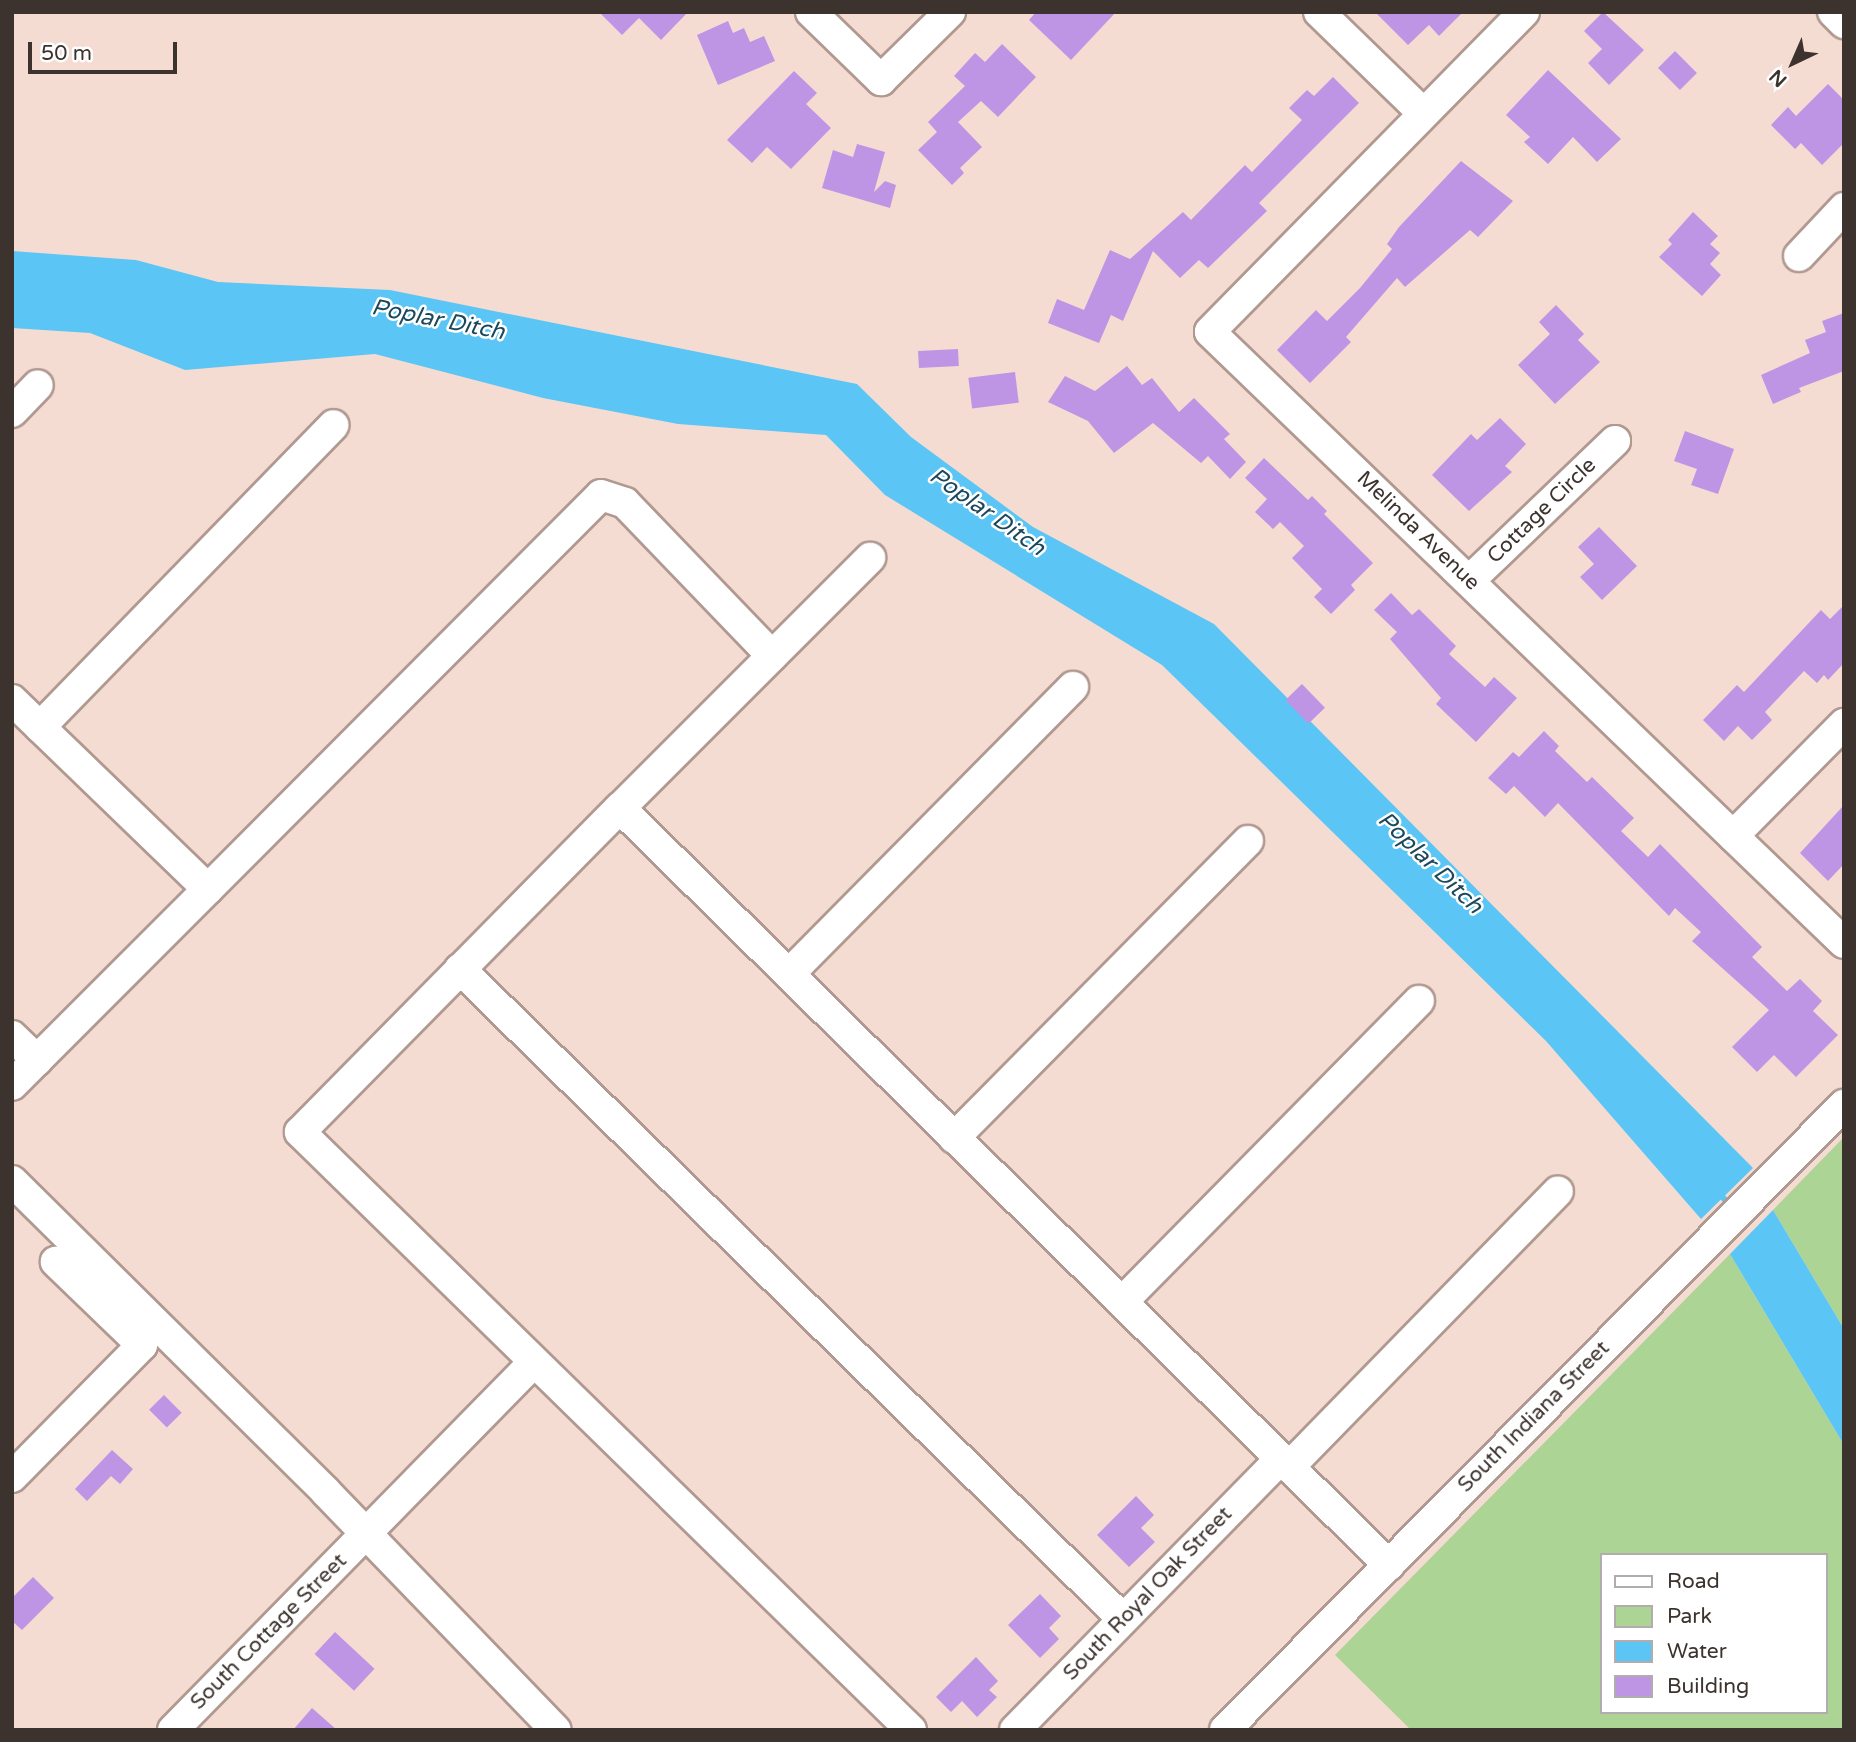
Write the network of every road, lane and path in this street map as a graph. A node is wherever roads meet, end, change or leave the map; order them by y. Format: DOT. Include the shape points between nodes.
graph roads {
  1 [pos="811,12"];
  2 [pos="950,12"];
  3 [pos="1319,12"];
  4 [pos="1524,12"];
  5 [pos="1833,12"];
  6 [pos="1844,23"];
  7 [pos="1423,113"];
  8 [pos="1844,208"];
  9 [pos="1799,256"];
  10 [pos="37,385"];
  11 [pos="12,412"];
  12 [pos="334,425"];
  13 [pos="1615,441"];
  14 [pos="870,558"];
  15 [pos="1470,580"];
  16 [pos="772,656"];
  17 [pos="1073,687"];
  18 [pos="12,700"];
  19 [pos="1844,724"];
  20 [pos="40,727"];
  21 [pos="620,808"];
  22 [pos="1733,836"];
  23 [pos="1248,841"];
  24 [pos="208,889"];
  25 [pos="1844,943"];
  26 [pos="460,969"];
  27 [pos="789,974"];
  28 [pos="1419,1000"];
  29 [pos="12,1036"];
  30 [pos="37,1060"];
  31 [pos="12,1084"];
  32 [pos="1844,1105"];
  33 [pos="954,1138"];
  34 [pos="12,1181"];
  35 [pos="1558,1191"];
  36 [pos="56,1262"];
  37 [pos="1122,1302"];
  38 [pos="533,1363"];
  39 [pos="1285,1463"];
  40 [pos="12,1478"];
  41 [pos="365,1535"];
  42 [pos="1389,1565"];
  43 [pos="1124,1619"];
  44 [pos="173,1730"];
  45 [pos="556,1730"];
  46 [pos="911,1730"];
  47 [pos="1015,1730"];
  48 [pos="1225,1730"];
  1 -- 2 [label="street" via="881,80"];
  3 -- 7 [label="street"];
  4 -- 7 [label="street"];
  5 -- 6 [label="street"];
  7 -- 15 [label="street, Melinda Avenue" via="1210,332"];
  8 -- 9 [label="street"];
  10 -- 11 [label="street"];
  12 -- 20 [label="street"];
  13 -- 15 [label="street, Cottage Circle"];
  14 -- 16 [label="street"];
  15 -- 22 [label="street, Melinda Avenue"];
  16 -- 21 [label="street"];
  16 -- 24 [label="street" via="625,503 601,495"];
  17 -- 27 [label="street"];
  18 -- 20 [label="street"];
  19 -- 22 [label="street"];
  20 -- 24 [label="street"];
  21 -- 26 [label="street"];
  21 -- 27 [label="street"];
  22 -- 25 [label="street, Melinda Avenue"];
  23 -- 33 [label="street"];
  24 -- 30 [label="street"];
  26 -- 38 [label="street" via="300,1132"];
  26 -- 43 [label="street"];
  27 -- 33 [label="street"];
  28 -- 37 [label="street"];
  29 -- 30 [label="street"];
  30 -- 31 [label="street"];
  32 -- 42 [label="street, South Indiana Street"];
  33 -- 37 [label="street"];
  34 -- 41 [label="street"];
  35 -- 39 [label="street, South Royal Oak Street"];
  36 -- 40 [label="street" via="142,1345"];
  37 -- 39 [label="street"];
  38 -- 41 [label="street, South Cottage Street"];
  38 -- 46 [label="street"];
  39 -- 42 [label="street"];
  39 -- 43 [label="street, South Royal Oak Street"];
  41 -- 44 [label="street, South Cottage Street"];
  41 -- 45 [label="street"];
  42 -- 48 [label="street, South Indiana Street"];
  43 -- 47 [label="street, South Royal Oak Street"];
}
